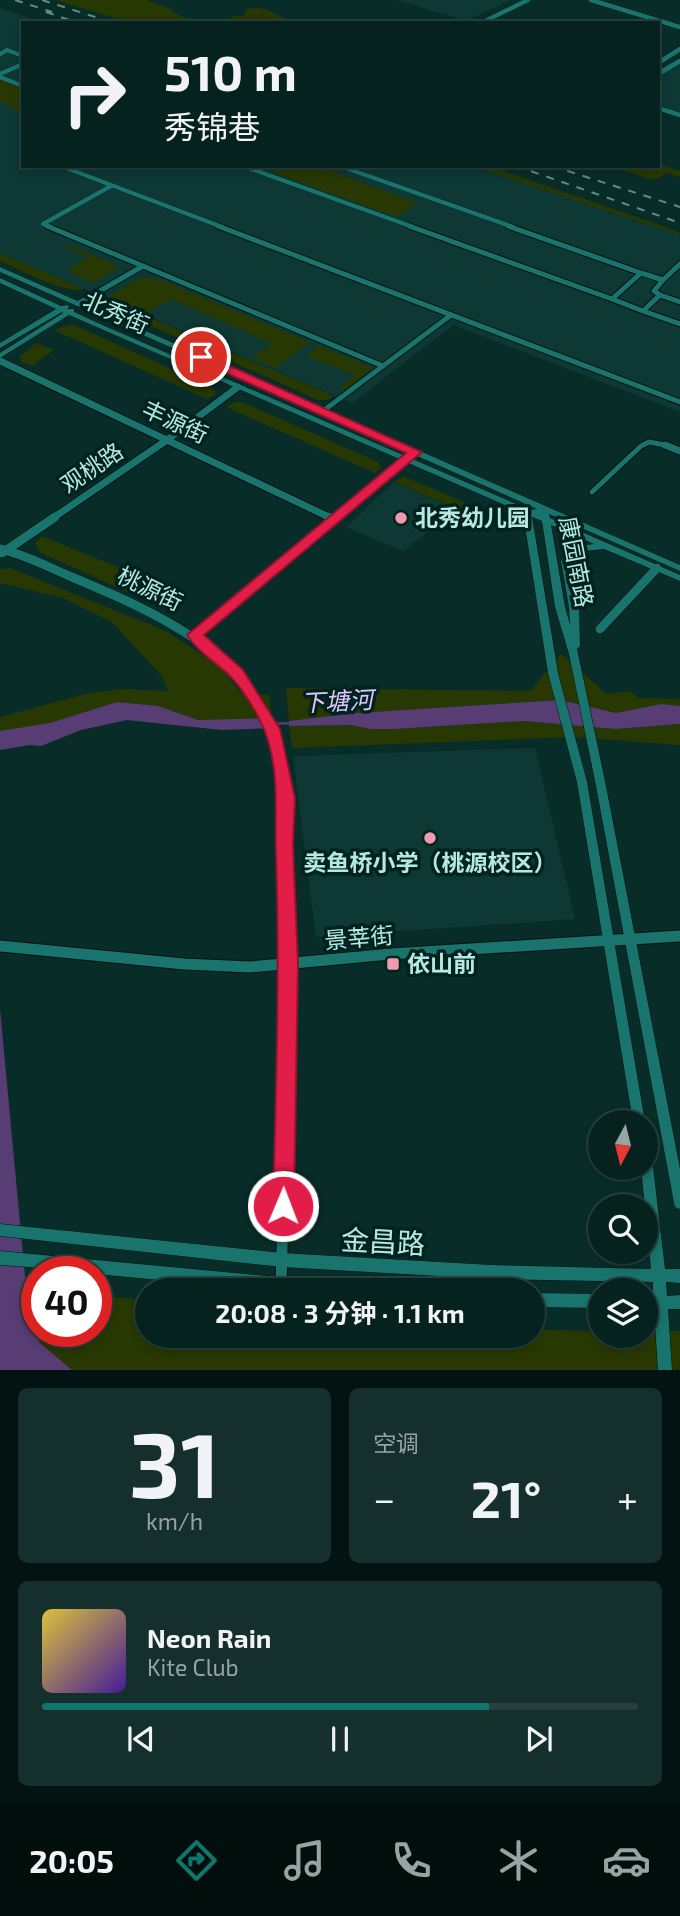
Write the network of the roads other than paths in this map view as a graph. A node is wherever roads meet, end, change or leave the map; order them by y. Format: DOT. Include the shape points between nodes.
graph roads {
  1 [pos="528,0"];
  2 [pos="591,0"];
  3 [pos="485,21"];
  4 [pos="680,27"];
  5 [pos="680,49"];
  6 [pos="0,54"];
  7 [pos="21,55"];
  8 [pos="680,61"];
  9 [pos="660,62"];
  10 [pos="21,65"];
  11 [pos="660,73"];
  12 [pos="0,75"];
  13 [pos="21,85"];
  14 [pos="660,109"];
  15 [pos="680,115"];
  16 [pos="66,168"];
  17 [pos="249,168"];
  18 [pos="346,168"];
  19 [pos="111,186"];
  20 [pos="680,264"];
  21 [pos="143,266"];
  22 [pos="0,269"];
  23 [pos="641,273"];
  24 [pos="0,280"];
  25 [pos="663,280"];
  26 [pos="660,295"];
  27 [pos="612,299"];
  28 [pos="680,302"];
  29 [pos="79,303"];
  30 [pos="65,310"];
  31 [pos="643,311"];
  32 [pos="451,315"];
  33 [pos="680,324"];
  34 [pos="0,346"];
  35 [pos="0,359"];
  36 [pos="383,366"];
  37 [pos="238,387"];
  38 [pos="680,402"];
  39 [pos="323,411"];
  40 [pos="166,440"];
  41 [pos="665,444"];
  42 [pos="680,451"];
  43 [pos="415,452"];
  44 [pos="404,460"];
  45 [pos="592,492"];
  46 [pos="527,513"];
  47 [pos="544,515"];
  48 [pos="333,519"];
  49 [pos="607,546"];
  50 [pos="2,551"];
  51 [pos="657,568"];
  52 [pos="680,568"];
  53 [pos="680,578"];
  54 [pos="600,629"];
  55 [pos="194,635"];
  56 [pos="574,654"];
  57 [pos="680,936"];
  58 [pos="628,940"];
  59 [pos="608,942"];
  60 [pos="0,946"];
  61 [pos="289,964"];
  62 [pos="637,1110"];
  63 [pos="649,1180"];
  64 [pos="680,1203"];
  65 [pos="0,1230"];
  66 [pos="0,1258"];
  67 [pos="282,1260"];
  68 [pos="680,1276"];
  69 [pos="660,1277"];
  70 [pos="207,1278"];
  71 [pos="281,1278"];
  72 [pos="545,1300"];
  73 [pos="588,1301"];
  74 [pos="680,1302"];
  75 [pos="658,1303"];
  76 [pos="662,1303"];
  77 [pos="664,1370"];
  1 -- 3 [label="street"];
  2 -- 4 [label="street"];
  5 -- 9 [label="street"];
  6 -- 7 [label="street" via="7,50"];
  8 -- 11 [label="street"];
  10 -- 12 [label="street"];
  12 -- 13 [label="street"];
  14 -- 15 [label="street"];
  16 -- 19 [label="street"];
  17 -- 27 [label="street"];
  18 -- 23 [label="street"];
  19 -- 21 [label="street" via="43,224"];
  19 -- 32 [label="street"];
  20 -- 25 [label="street"];
  21 -- 29 [label="street"];
  21 -- 36 [label="street"];
  22 -- 29 [label="main road, 北秀街"];
  23 -- 25 [label="street"];
  23 -- 27 [label="street"];
  24 -- 30 [label="main road, 北秀街"];
  25 -- 26 [label="street" via="654,291"];
  26 -- 28 [label="street"];
  26 -- 31 [label="street"];
  27 -- 31 [label="street"];
  29 -- 30 [label="main road"];
  29 -- 39 [label="main road, 北秀街"];
  30 -- 34 [label="main road"];
  30 -- 35 [label="main road"];
  30 -- 37 [label="main road, 北秀街"];
  31 -- 33 [label="street"];
  32 -- 36 [label="street"];
  32 -- 38 [label="street"];
  35 -- 40 [label="street, 丰源街"];
  36 -- 39 [label="street"];
  37 -- 40 [label="street, 观桃路"];
  37 -- 44 [label="main road, 北秀街"];
  39 -- 43 [label="main road, 北秀街"];
  40 -- 48 [label="street, 丰源街"];
  40 -- 50 [label="street, 观桃路"];
  41 -- 42 [label="street"];
  41 -- 45 [label="street" via="641,446"];
  43 -- 44 [label="street"];
  43 -- 47 [label="main road, 北秀街"];
  44 -- 46 [label="main road, 北秀街"];
  44 -- 48 [label="street"];
  46 -- 47 [label="main road, 康园南路"];
  46 -- 59 [label="main road, 康园南路" via="544,627 574,748"];
  47 -- 49 [label="main road, 北秀街"];
  47 -- 52 [label="main road, 北秀街"];
  47 -- 56 [label="main road, 康园南路" via="560,607"];
  48 -- 55 [label="street"];
  49 -- 51 [label="main road, 北秀街"];
  49 -- 56 [label="main road" via="574,549 565,561 574,607"];
  50 -- 55 [label="street, 桃源街" via="135,603"];
  51 -- 53 [label="main road, 北秀街"];
  51 -- 54 [label="street"];
  55 -- 61 [label="street, 桃源街" via="237,674 272,729 280,752 287,798 284,845"];
  56 -- 58 [label="main road, 康园南路"];
  57 -- 58 [label="street, 景莘街"];
  58 -- 59 [label="street, 景莘街"];
  58 -- 64 [label="main road, 康园南路"];
  59 -- 61 [label="street, 景莘街"];
  59 -- 62 [label="main road, 康园南路"];
  60 -- 61 [label="street, 景莘街" via="220,967"];
  61 -- 67 [label="street, 桃源街"];
  63 -- 69 [label="main road"];
  65 -- 67 [label="main road, 金昌路"];
  66 -- 70 [label="main road, 金昌路"];
  67 -- 69 [label="main road, 金昌路"];
  67 -- 71 [label="street, 桃源街"];
  68 -- 69 [label="main road, 金昌路"];
  69 -- 76 [label="main road"];
  72 -- 73 [label="main road"];
  74 -- 76 [label="main road"];
  75 -- 76 [label="main road"];
  76 -- 77 [label="main road"];
}
